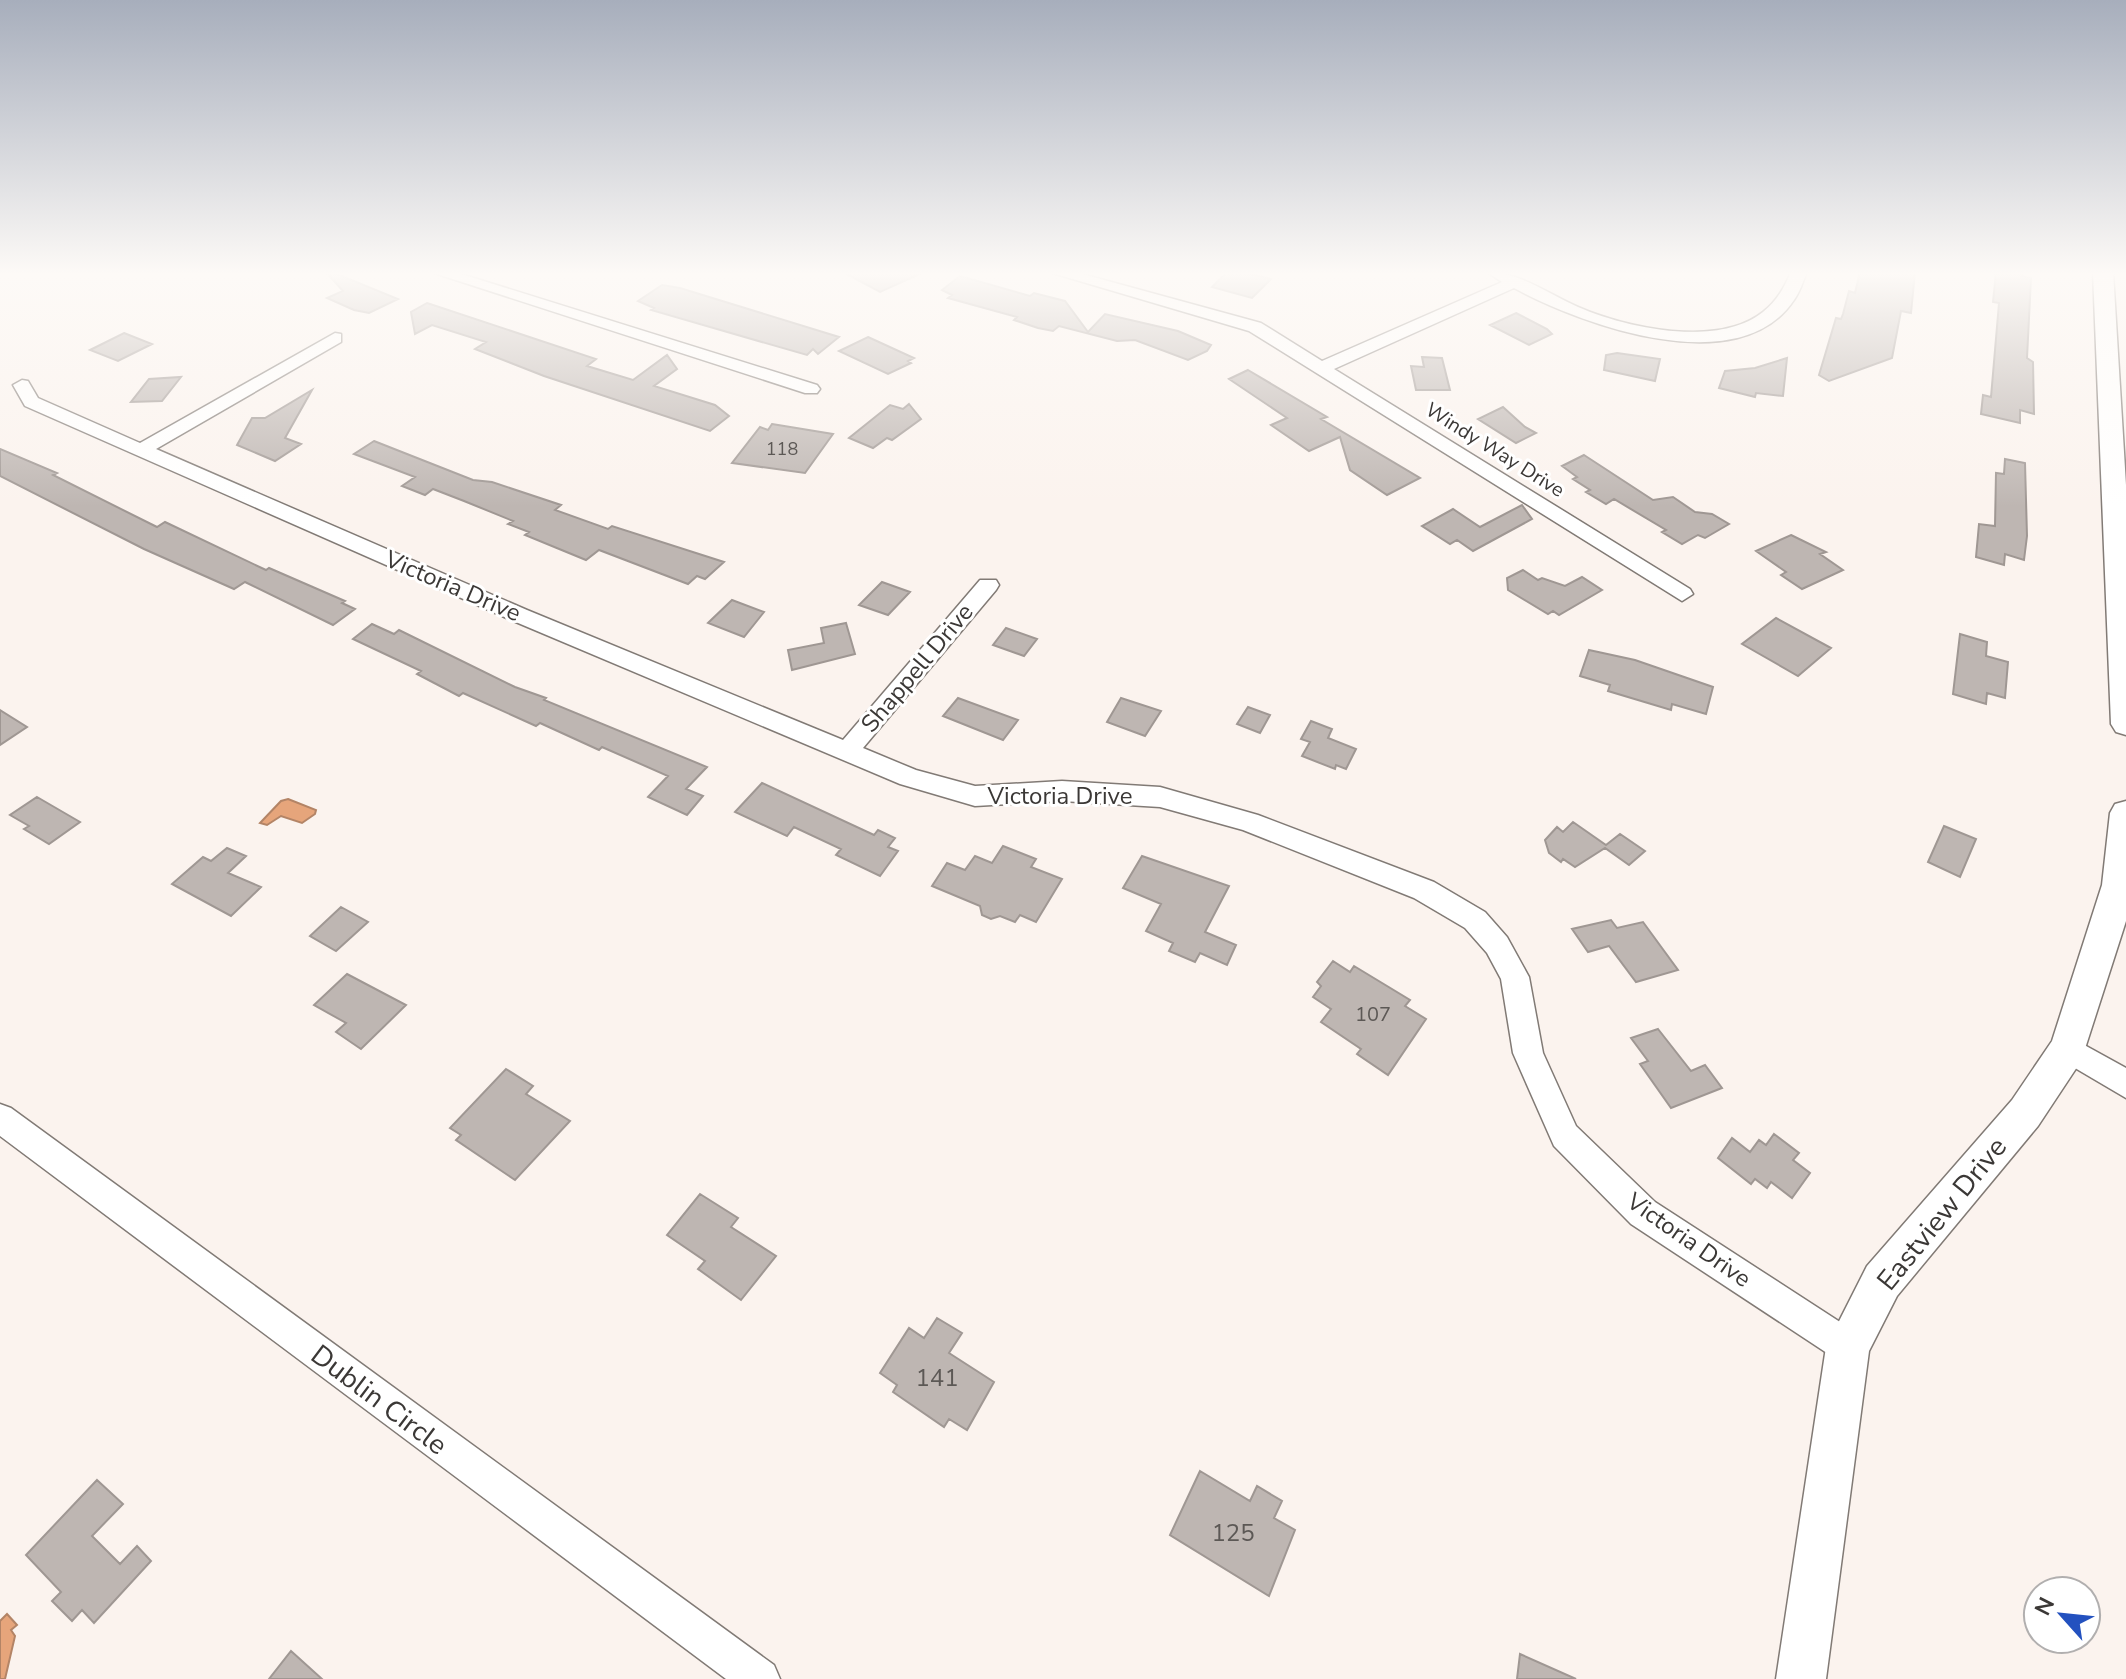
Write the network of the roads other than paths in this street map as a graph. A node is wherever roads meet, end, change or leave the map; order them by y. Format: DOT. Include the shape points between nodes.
graph roads {
  1 [pos="314,350"];
  2 [pos="688,350"];
  3 [pos="1295,350"];
  4 [pos="1361,350"];
  5 [pos="2112,350"];
  6 [pos="1324,367"];
  7 [pos="22,385"];
  8 [pos="811,389"];
  9 [pos="2117,393"];
  10 [pos="141,450"];
  11 [pos="2121,566"];
  12 [pos="988,585"];
  13 [pos="1682,594"];
  14 [pos="2126,724"];
  15 [pos="847,751"];
  16 [pos="2126,813"];
  17 [pos="2068,1049"];
  18 [pos="2126,1084"];
  19 [pos="0,1118"];
  20 [pos="1848,1347"];
  21 [pos="760,1679"];
  22 [pos="1801,1679"];
  1 -- 10 [label="street"];
  2 -- 8 [label="street"];
  3 -- 6 [label="street, Windy Way Drive"];
  4 -- 6 [label="street"];
  5 -- 9 [label="street"];
  6 -- 13 [label="street, Windy Way Drive"];
  7 -- 10 [label="street, Victoria Drive" via="31,402"];
  9 -- 11 [label="street"];
  10 -- 15 [label="street, Victoria Drive"];
  11 -- 14 [label="street"];
  12 -- 15 [label="street, Shappell Drive"];
  15 -- 20 [label="street, Victoria Drive" via="975,796 1062,791 1160,797 1249,822 1424,890 1475,920 1515,977 1528,1053 1565,1136 1643,1213"];
  16 -- 17 [label="street, Eastview Drive" via="2118,885"];
  17 -- 18 [label="street"];
  17 -- 20 [label="street, Eastview Drive" via="2025,1113 1882,1281"];
  19 -- 21 [label="street, Dublin Circle"];
  20 -- 22 [label="street, Eastview Drive"];
}
